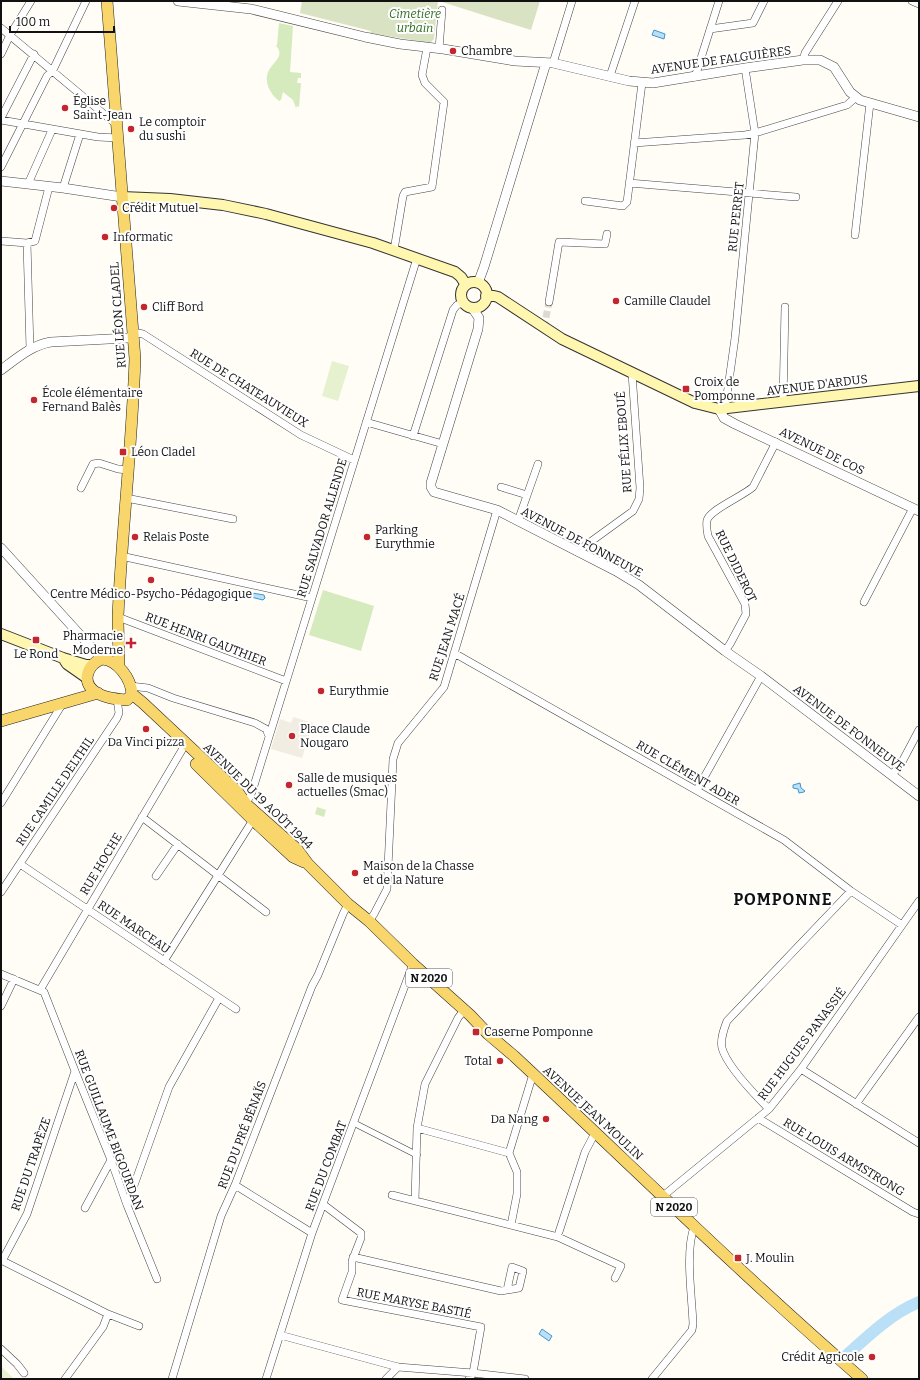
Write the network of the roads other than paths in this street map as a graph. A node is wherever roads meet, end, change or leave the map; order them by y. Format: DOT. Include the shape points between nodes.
graph roads {
  1 [pos="30,1"];
  2 [pos="86,1"];
  3 [pos="107,1"];
  4 [pos="178,1"];
  5 [pos="572,1"];
  6 [pos="635,1"];
  7 [pos="719,1"];
  8 [pos="764,1"];
  9 [pos="838,1"];
  10 [pos="912,1"];
  11 [pos="919,4"];
  12 [pos="442,10"];
  13 [pos="1,28"];
  14 [pos="710,29"];
  15 [pos="10,35"];
  16 [pos="427,48"];
  17 [pos="439,49"];
  18 [pos="1,54"];
  19 [pos="34,54"];
  20 [pos="803,60"];
  21 [pos="550,63"];
  22 [pos="745,68"];
  23 [pos="53,70"];
  24 [pos="610,76"];
  25 [pos="695,77"];
  26 [pos="642,82"];
  27 [pos="856,98"];
  28 [pos="870,103"];
  29 [pos="919,117"];
  30 [pos="1,119"];
  31 [pos="22,124"];
  32 [pos="116,125"];
  33 [pos="52,130"];
  34 [pos="755,133"];
  35 [pos="80,134"];
  36 [pos="118,138"];
  37 [pos="634,143"];
  38 [pos="1,167"];
  39 [pos="1,181"];
  40 [pos="629,183"];
  41 [pos="28,184"];
  42 [pos="49,187"];
  43 [pos="64,188"];
  44 [pos="749,193"];
  45 [pos="122,197"];
  46 [pos="796,197"];
  47 [pos="585,201"];
  48 [pos="607,234"];
  49 [pos="855,235"];
  50 [pos="1,241"];
  51 [pos="27,243"];
  52 [pos="394,250"];
  53 [pos="417,258"];
  54 [pos="478,283"];
  55 [pos="466,285"];
  56 [pos="486,296"];
  57 [pos="549,302"];
  58 [pos="463,303"];
  59 [pos="784,307"];
  60 [pos="473,308"];
  61 [pos="134,335"];
  62 [pos="30,349"];
  63 [pos="1,370"];
  64 [pos="632,373"];
  65 [pos="919,386"];
  66 [pos="783,402"];
  67 [pos="722,409"];
  68 [pos="366,422"];
  69 [pos="414,436"];
  70 [pos="776,442"];
  71 [pos="442,444"];
  72 [pos="354,460"];
  73 [pos="538,464"];
  74 [pos="128,470"];
  75 [pos="501,487"];
  76 [pos="81,488"];
  77 [pos="527,495"];
  78 [pos="126,498"];
  79 [pos="497,510"];
  80 [pos="916,510"];
  81 [pos="233,519"];
  82 [pos="518,521"];
  83 [pos="1,548"];
  84 [pos="578,552"];
  85 [pos="121,556"];
  86 [pos="312,598"];
  87 [pos="864,602"];
  88 [pos="118,617"];
  89 [pos="118,628"];
  90 [pos="1,634"];
  91 [pos="725,651"];
  92 [pos="454,653"];
  93 [pos="63,658"];
  94 [pos="104,659"];
  95 [pos="91,665"];
  96 [pos="119,668"];
  97 [pos="761,676"];
  98 [pos="87,678"];
  99 [pos="286,681"];
  100 [pos="98,693"];
  101 [pos="126,695"];
  102 [pos="63,703"];
  103 [pos="275,720"];
  104 [pos="1,721"];
  105 [pos="255,723"];
  106 [pos="919,730"];
  107 [pos="270,736"];
  108 [pos="182,750"];
  109 [pos="892,775"];
  110 [pos="696,790"];
  111 [pos="919,796"];
  112 [pos="1,803"];
  113 [pos="246,804"];
  114 [pos="142,817"];
  115 [pos="257,818"];
  116 [pos="178,844"];
  117 [pos="20,864"];
  118 [pos="308,864"];
  119 [pos="218,875"];
  120 [pos="156,876"];
  121 [pos="850,891"];
  122 [pos="1,892"];
  123 [pos="919,900"];
  124 [pos="348,904"];
  125 [pos="88,909"];
  126 [pos="266,912"];
  127 [pos="369,921"];
  128 [pos="902,925"];
  129 [pos="164,961"];
  130 [pos="414,964"];
  131 [pos="1,974"];
  132 [pos="14,979"];
  133 [pos="40,990"];
  134 [pos="219,998"];
  135 [pos="1,1006"];
  136 [pos="236,1009"];
  137 [pos="464,1010"];
  138 [pos="919,1017"];
  139 [pos="801,1069"];
  140 [pos="75,1071"];
  141 [pos="533,1074"];
  142 [pos="856,1104"];
  143 [pos="769,1109"];
  144 [pos="758,1118"];
  145 [pos="354,1123"];
  146 [pos="417,1128"];
  147 [pos="595,1133"];
  148 [pos="919,1143"];
  149 [pos="509,1153"];
  150 [pos="416,1155"];
  151 [pos="112,1160"];
  152 [pos="235,1185"];
  153 [pos="392,1195"];
  154 [pos="662,1196"];
  155 [pos="415,1201"];
  156 [pos="127,1205"];
  157 [pos="324,1205"];
  158 [pos="85,1208"];
  159 [pos="919,1214"];
  160 [pos="511,1225"];
  161 [pos="694,1227"];
  162 [pos="312,1233"];
  163 [pos="559,1235"];
  164 [pos="353,1257"];
  165 [pos="2,1260"];
  166 [pos="615,1278"];
  167 [pos="157,1279"];
  168 [pos="507,1290"];
  169 [pos="108,1314"];
  170 [pos="139,1326"];
  171 [pos="280,1335"];
  172 [pos="1,1350"];
  173 [pos="398,1367"];
  174 [pos="24,1373"];
  175 [pos="471,1376"];
  176 [pos="656,1378"];
  177 [pos="65,1379"];
  178 [pos="172,1379"];
  179 [pos="266,1379"];
  180 [pos="386,1379"];
  181 [pos="525,1379"];
  182 [pos="862,1379"];
  1 -- 15 [label="street"];
  2 -- 23 [label="street"];
  3 -- 32 [label="main road, RUE LÉON CLADEL"];
  4 -- 16 [label="street, AVENUE DE FALGUIÈRES" via="251,9 365,37"];
  5 -- 21 [label="street"];
  6 -- 24 [label="street"];
  7 -- 14 [label="street"];
  8 -- 14 [label="street" via="753,23"];
  9 -- 20 [label="street"];
  10 -- 11 [label="street"];
  12 -- 17 [label="street"];
  13 -- 15 [label="street"];
  14 -- 25 [label="street"];
  15 -- 18 [label="street"];
  15 -- 19 [label="street"];
  16 -- 17 [label="street, AVENUE DE FALGUIÈRES"];
  16 -- 52 [label="street" via="422,75 425,83 444,102 432,187 405,192"];
  17 -- 21 [label="street, AVENUE DE FALGUIÈRES" via="515,61"];
  19 -- 23 [label="street"];
  19 -- 30 [label="street"];
  20 -- 22 [label="street, AVENUE DE FALGUIÈRES"];
  20 -- 27 [label="street, AVENUE DE FALGUIÈRES" via="820,60 834,66"];
  21 -- 24 [label="street, AVENUE DE FALGUIÈRES"];
  21 -- 54 [label="street"];
  22 -- 25 [label="street, AVENUE DE FALGUIÈRES"];
  22 -- 34 [label="street, RUE PERRET"];
  23 -- 31 [label="street" via="47,76"];
  23 -- 32 [label="street"];
  24 -- 26 [label="street, AVENUE DE FALGUIÈRES"];
  25 -- 26 [label="street, AVENUE DE FALGUIÈRES" via="653,83"];
  26 -- 37 [label="street"];
  27 -- 28 [label="street"];
  27 -- 34 [label="street" via="847,105"];
  28 -- 29 [label="street"];
  28 -- 49 [label="street"];
  30 -- 31 [label="street"];
  31 -- 33 [label="street"];
  31 -- 38 [label="street"];
  32 -- 36 [label="main road, RUE LÉON CLADEL"];
  33 -- 35 [label="street"];
  33 -- 41 [label="street"];
  34 -- 37 [label="street"];
  34 -- 44 [label="street, RUE PERRET"];
  35 -- 36 [label="street"];
  35 -- 43 [label="street"];
  36 -- 45 [label="main road, RUE LÉON CLADEL"];
  37 -- 40 [label="street"];
  39 -- 41 [label="street"];
  40 -- 44 [label="street"];
  40 -- 47 [label="street" via="623,206"];
  41 -- 42 [label="street"];
  42 -- 43 [label="street"];
  42 -- 51 [label="street" via="35,241"];
  43 -- 45 [label="street"];
  44 -- 46 [label="street"];
  44 -- 67 [label="street, RUE PERRET" via="735,338"];
  45 -- 52 [label="main road" via="223,205 314,226"];
  45 -- 61 [label="main road, RUE LÉON CLADEL"];
  48 -- 57 [label="street" via="605,244 559,242"];
  50 -- 51 [label="street"];
  51 -- 62 [label="street"];
  52 -- 53 [label="main road"];
  53 -- 55 [label="main road" via="455,272"];
  53 -- 68 [label="street, RUE SALVADOR ALLENDE"];
  54 -- 55 [label="main road"];
  54 -- 56 [label="main road" via="484,288"];
  55 -- 58 [label="main road" via="461,295"];
  56 -- 60 [label="main road" via="484,303"];
  56 -- 64 [label="main road" via="498,297 562,339"];
  58 -- 60 [label="main road"];
  58 -- 69 [label="street" via="452,310"];
  59 -- 66 [label="street"];
  60 -- 71 [label="street, AVENUE DE FONNEUVE" via="479,318 478,328"];
  61 -- 62 [label="street" via="128,338 51,342"];
  61 -- 72 [label="street, RUE DE CHATEAUVIEUX" via="143,334 301,435"];
  61 -- 74 [label="main road, RUE LÉON CLADEL" via="134,387"];
  62 -- 63 [label="street"];
  64 -- 67 [label="main road" via="695,403"];
  64 -- 84 [label="street, RUE FÉLIX EBOUÉ" via="639,499 633,511"];
  65 -- 66 [label="main road, AVENUE D'ARDUS"];
  66 -- 67 [label="main road, AVENUE D'ARDUS"];
  67 -- 70 [label="street, AVENUE DE COS" via="724,418"];
  68 -- 69 [label="street"];
  68 -- 72 [label="street, RUE SALVADOR ALLENDE"];
  69 -- 71 [label="street"];
  70 -- 80 [label="street, AVENUE DE COS"];
  70 -- 91 [label="street, RUE DIDEROT" via="753,487 712,513 706,527 708,536 745,604 746,614"];
  71 -- 79 [label="street, AVENUE DE FONNEUVE" via="431,483 434,492"];
  72 -- 86 [label="street, RUE SALVADOR ALLENDE"];
  73 -- 77 [label="street"];
  74 -- 76 [label="street" via="93,464"];
  74 -- 78 [label="main road, RUE LÉON CLADEL"];
  75 -- 77 [label="street"];
  77 -- 82 [label="street"];
  78 -- 81 [label="street"];
  78 -- 85 [label="main road, RUE LÉON CLADEL"];
  79 -- 82 [label="street, AVENUE DE FONNEUVE"];
  79 -- 92 [label="street, RUE JEAN MACÉ"];
  80 -- 87 [label="street"];
  82 -- 84 [label="street, AVENUE DE FONNEUVE"];
  83 -- 94 [label="street"];
  84 -- 91 [label="street, AVENUE DE FONNEUVE" via="640,585"];
  85 -- 86 [label="street"];
  85 -- 88 [label="main road, RUE LÉON CLADEL"];
  86 -- 99 [label="street, RUE SALVADOR ALLENDE"];
  88 -- 89 [label="main road, RUE LÉON CLADEL"];
  88 -- 99 [label="street, RUE HENRI GAUTHIER"];
  89 -- 94 [label="main road, RUE LÉON CLADEL" via="113,646"];
  89 -- 96 [label="main road, RUE LÉON CLADEL"];
  90 -- 93 [label="main road"];
  91 -- 97 [label="street, AVENUE DE FONNEUVE"];
  92 -- 110 [label="street, RUE CLÉMENT ADER"];
  92 -- 127 [label="street, RUE JEAN MACÉ" via="444,687 398,743 393,759 386,889"];
  93 -- 95 [label="main road"];
  93 -- 98 [label="main road" via="67,664"];
  94 -- 95 [label="main road"];
  94 -- 96 [label="main road"];
  95 -- 98 [label="main road"];
  96 -- 101 [label="main road" via="126,676"];
  97 -- 109 [label="street, AVENUE DE FONNEUVE"];
  97 -- 110 [label="street"];
  98 -- 100 [label="main road" via="90,687"];
  99 -- 103 [label="street, RUE SALVADOR ALLENDE"];
  100 -- 101 [label="main road"];
  100 -- 102 [label="main road"];
  101 -- 105 [label="street" via="148,688"];
  101 -- 108 [label="main road, AVENUE DU 19 AOÛT 1944"];
  101 -- 113 [label="main road, AVENUE DU 19 AOÛT 1944" via="143,703 236,791"];
  101 -- 117 [label="street, RUE CAMILLE DELTHIL" via="117,718"];
  102 -- 104 [label="main road"];
  102 -- 112 [label="street"];
  103 -- 105 [label="street"];
  103 -- 107 [label="street, RUE SALVADOR ALLENDE"];
  105 -- 107 [label="street" via="266,729"];
  106 -- 109 [label="street"];
  107 -- 113 [label="street, RUE SALVADOR ALLENDE"];
  108 -- 114 [label="street, RUE HOCHE"];
  108 -- 115 [label="main road, AVENUE DU 19 AOÛT 1944"];
  109 -- 111 [label="street, AVENUE DE FONNEUVE"];
  110 -- 121 [label="street, RUE CLÉMENT ADER" via="784,840"];
  113 -- 115 [label="main road, AVENUE DU 19 AOÛT 1944"];
  114 -- 116 [label="street"];
  114 -- 125 [label="street, RUE HOCHE"];
  115 -- 118 [label="main road, AVENUE DU 19 AOÛT 1944" via="284,843 293,857"];
  115 -- 119 [label="street"];
  116 -- 119 [label="street"];
  116 -- 120 [label="street"];
  117 -- 122 [label="street, RUE CAMILLE DELTHIL"];
  117 -- 125 [label="street, RUE MARCEAU"];
  118 -- 124 [label="main road, AVENUE JEAN MOULIN / N 2020"];
  119 -- 126 [label="street"];
  119 -- 129 [label="street"];
  121 -- 128 [label="street, RUE CLÉMENT ADER"];
  121 -- 143 [label="street" via="726,1021 722,1034 722,1048 730,1064"];
  123 -- 128 [label="street, RUE HUGUES PANASSIÉ"];
  124 -- 127 [label="main road, AVENUE JEAN MOULIN / N 2020"];
  124 -- 152 [label="street, RUE DU PRÉ BÉNAÏS" via="312,986"];
  125 -- 129 [label="street, RUE MARCEAU"];
  125 -- 133 [label="street, RUE HOCHE"];
  127 -- 130 [label="main road, AVENUE JEAN MOULIN / N 2020"];
  128 -- 139 [label="street, RUE HUGUES PANASSIÉ"];
  129 -- 134 [label="street, RUE MARCEAU"];
  130 -- 137 [label="main road, AVENUE JEAN MOULIN / N 2020"];
  130 -- 145 [label="street, RUE DU COMBAT"];
  131 -- 132 [label="street"];
  132 -- 133 [label="street"];
  132 -- 135 [label="street"];
  133 -- 140 [label="street, RUE GUILLAUME BIGOURDAN" via="44,992"];
  134 -- 136 [label="street, RUE MARCEAU"];
  134 -- 156 [label="street" via="169,1087"];
  137 -- 141 [label="main road, AVENUE JEAN MOULIN / N 2020"];
  137 -- 146 [label="street" via="425,1084"];
  138 -- 142 [label="street"];
  139 -- 142 [label="street"];
  139 -- 143 [label="street, RUE HUGUES PANASSIÉ"];
  140 -- 151 [label="street, RUE GUILLAUME BIGOURDAN"];
  140 -- 165 [label="street, RUE DU TRAPÈZE" via="27,1214"];
  141 -- 147 [label="main road, AVENUE JEAN MOULIN / N 2020"];
  141 -- 149 [label="street"];
  142 -- 148 [label="street"];
  143 -- 144 [label="street, RUE HUGUES PANASSIÉ"];
  144 -- 154 [label="street, RUE HUGUES PANASSIÉ"];
  144 -- 159 [label="street, RUE LOUIS ARMSTRONG"];
  145 -- 150 [label="street"];
  145 -- 157 [label="street, RUE DU COMBAT"];
  146 -- 149 [label="street"];
  146 -- 150 [label="street"];
  147 -- 154 [label="main road, AVENUE JEAN MOULIN / N 2020"];
  147 -- 163 [label="street" via="585,1152"];
  149 -- 160 [label="street" via="517,1172 517,1194"];
  150 -- 155 [label="street"];
  151 -- 156 [label="street, RUE GUILLAUME BIGOURDAN"];
  151 -- 158 [label="street"];
  152 -- 162 [label="street"];
  152 -- 178 [label="street, RUE DU PRÉ BÉNAÏS" via="221,1216"];
  153 -- 155 [label="street"];
  154 -- 161 [label="main road, AVENUE JEAN MOULIN / N 2020"];
  155 -- 160 [label="street"];
  156 -- 167 [label="street, RUE GUILLAUME BIGOURDAN"];
  157 -- 162 [label="street, RUE DU COMBAT"];
  157 -- 164 [label="street, RUE MARYSE BASTIÉ" via="361,1233"];
  160 -- 163 [label="street"];
  161 -- 176 [label="street" via="690,1237 689,1256 692,1330"];
  161 -- 182 [label="main road, AVENUE JEAN MOULIN / N 2020"];
  162 -- 171 [label="street, RUE DU COMBAT"];
  163 -- 166 [label="street" via="621,1266"];
  164 -- 168 [label="street" via="501,1291"];
  164 -- 175 [label="street, RUE MARYSE BASTIÉ" via="352,1272 342,1300 481,1327"];
  165 -- 169 [label="street"];
  169 -- 170 [label="street"];
  169 -- 177 [label="street" via="103,1327"];
  171 -- 173 [label="street"];
  171 -- 179 [label="street, RUE DU COMBAT"];
  172 -- 174 [label="street"];
  173 -- 175 [label="street"];
  173 -- 180 [label="street"];
  175 -- 181 [label="street"];
}
